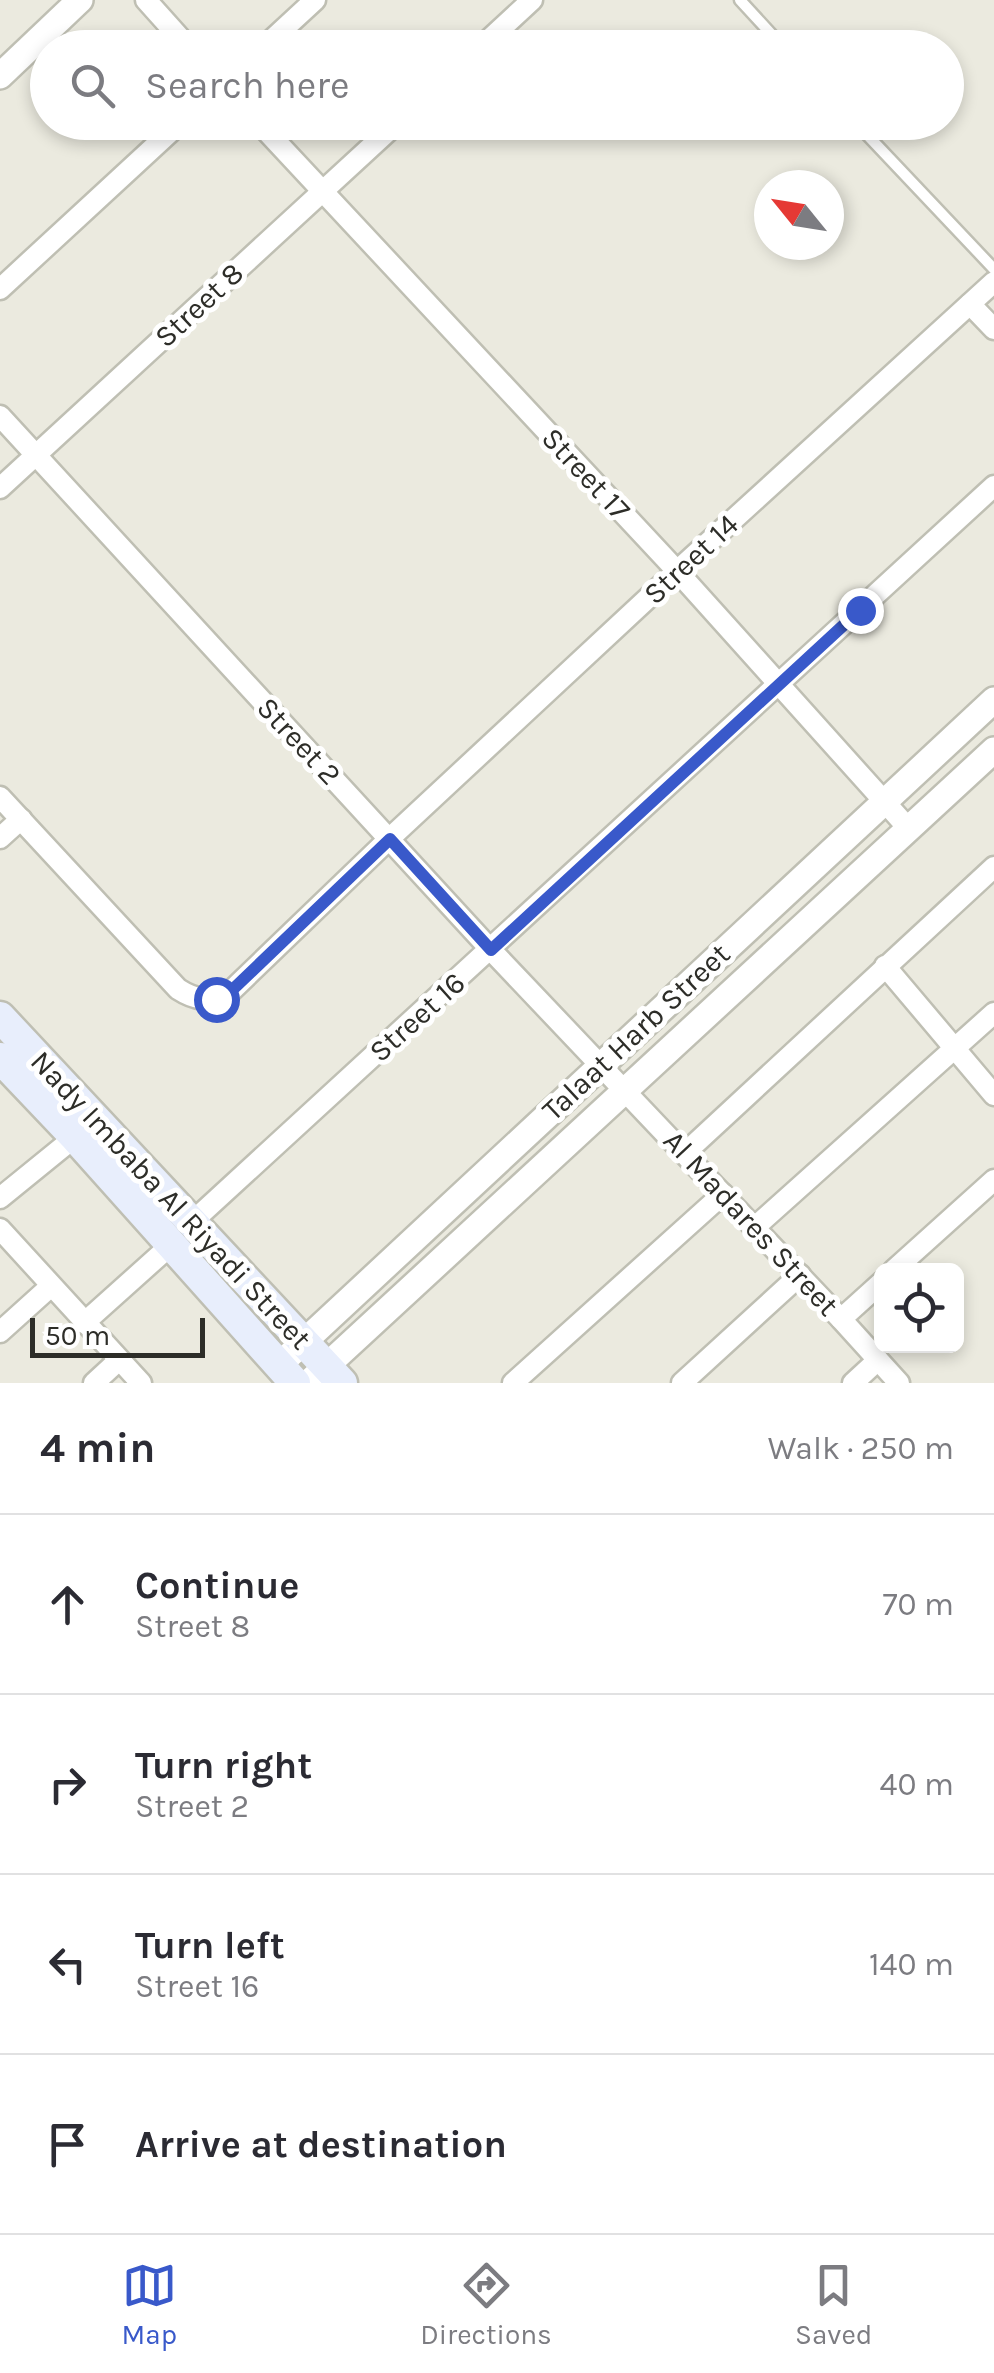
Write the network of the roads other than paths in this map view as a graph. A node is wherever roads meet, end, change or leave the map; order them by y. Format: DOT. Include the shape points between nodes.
graph roads {
  1 [pos="80,0"];
  2 [pos="146,0"];
  3 [pos="315,0"];
  4 [pos="532,0"];
  5 [pos="740,0"];
  6 [pos="48,30"];
  7 [pos="173,30"];
  8 [pos="282,30"];
  9 [pos="500,30"];
  10 [pos="768,30"];
  11 [pos="30,48"];
  12 [pos="0,76"];
  13 [pos="161,140"];
  14 [pos="275,140"];
  15 [pos="378,140"];
  16 [pos="873,140"];
  17 [pos="323,191"];
  18 [pos="994,269"];
  19 [pos="994,282"];
  20 [pos="0,289"];
  21 [pos="970,304"];
  22 [pos="994,328"];
  23 [pos="0,416"];
  24 [pos="36,455"];
  25 [pos="994,486"];
  26 [pos="0,488"];
  27 [pos="677,572"];
  28 [pos="779,684"];
  29 [pos="994,700"];
  30 [pos="994,750"];
  31 [pos="0,798"];
  32 [pos="884,802"];
  33 [pos="21,820"];
  34 [pos="909,829"];
  35 [pos="0,838"];
  36 [pos="390,839"];
  37 [pos="994,868"];
  38 [pos="491,950"];
  39 [pos="885,966"];
  40 [pos="994,1013"];
  41 [pos="0,1017"];
  42 [pos="954,1048"];
  43 [pos="0,1058"];
  44 [pos="600,1065"];
  45 [pos="626,1091"];
  46 [pos="994,1095"];
  47 [pos="75,1137"];
  48 [pos="685,1153"];
  49 [pos="994,1180"];
  50 [pos="723,1194"];
  51 [pos="0,1198"];
  52 [pos="192,1222"];
  53 [pos="755,1227"];
  54 [pos="0,1229"];
  55 [pos="171,1244"];
  56 [pos="902,1263"];
  57 [pos="800,1276"];
  58 [pos="51,1286"];
  59 [pos="874,1289"];
  60 [pos="841,1318"];
  61 [pos="84,1322"];
  62 [pos="0,1332"];
  63 [pos="304,1342"];
  64 [pos="119,1360"];
  65 [pos="878,1360"];
  66 [pos="287,1374"];
  67 [pos="325,1377"];
  68 [pos="94,1383"];
  69 [pos="141,1383"];
  70 [pos="513,1383"];
  71 [pos="682,1383"];
  72 [pos="853,1383"];
  73 [pos="899,1383"];
  1 -- 6 [label="street"];
  2 -- 7 [label="street"];
  3 -- 8 [label="street"];
  4 -- 9 [label="street"];
  5 -- 10 [label="lane"];
  11 -- 12 [label="street"];
  13 -- 20 [label="street"];
  14 -- 17 [label="street, Street 17"];
  15 -- 17 [label="street, Street 8"];
  16 -- 18 [label="lane"];
  17 -- 24 [label="street, Street 8"];
  17 -- 27 [label="street, Street 17"];
  19 -- 21 [label="street, Street 14"];
  21 -- 22 [label="street"];
  21 -- 27 [label="street, Street 14"];
  23 -- 24 [label="street, Street 2"];
  24 -- 26 [label="street, Street 8"];
  24 -- 36 [label="street, Street 2"];
  25 -- 28 [label="street, Street 16"];
  27 -- 28 [label="street, Street 17"];
  27 -- 36 [label="street, Street 14"];
  28 -- 32 [label="street, Street 17"];
  28 -- 38 [label="street, Street 16"];
  29 -- 32 [label="street, Talaat Harb Street"];
  30 -- 34 [label="street, Talaat Harb Street"];
  31 -- 33 [label="street"];
  32 -- 34 [label="street, Street 17"];
  32 -- 44 [label="street, Talaat Harb Street"];
  33 -- 35 [label="street"];
  33 -- 36 [label="street" via="178,989 202,1000 228,994"];
  34 -- 45 [label="street, Talaat Harb Street"];
  36 -- 38 [label="street, Street 2"];
  37 -- 39 [label="street"];
  38 -- 44 [label="street, Street 2"];
  38 -- 52 [label="street, Street 16"];
  39 -- 42 [label="street"];
  39 -- 48 [label="street"];
  40 -- 42 [label="street"];
  41 -- 52 [label="main road, Nady Imbaba Al Riyadi Street"];
  42 -- 46 [label="street"];
  42 -- 53 [label="street"];
  43 -- 47 [label="main road, Nady Imbaba Al Riyadi Street"];
  44 -- 45 [label="street, Al Madares Street"];
  44 -- 63 [label="street, Talaat Harb Street"];
  45 -- 48 [label="street, Al Madares Street"];
  45 -- 67 [label="street, Talaat Harb Street"];
  47 -- 51 [label="street"];
  47 -- 55 [label="main road, Nady Imbaba Al Riyadi Street"];
  48 -- 50 [label="street, Al Madares Street"];
  49 -- 56 [label="street"];
  50 -- 53 [label="street, Al Madares Street"];
  50 -- 70 [label="street"];
  52 -- 63 [label="main road, Nady Imbaba Al Riyadi Street"];
  53 -- 57 [label="street, Al Madares Street"];
  54 -- 58 [label="street"];
  55 -- 61 [label="street"];
  55 -- 66 [label="main road, Nady Imbaba Al Riyadi Street"];
  57 -- 60 [label="street, Al Madares Street"];
  57 -- 71 [label="street"];
  58 -- 61 [label="street"];
  58 -- 62 [label="street"];
  59 -- 60 [label="street"];
  60 -- 65 [label="street, Al Madares Street"];
  61 -- 64 [label="street"];
  63 -- 66 [label="street, Talaat Harb Street"];
  63 -- 67 [label="main road, Nady Imbaba Al Riyadi Street"];
  64 -- 68 [label="street"];
  64 -- 69 [label="street"];
  65 -- 72 [label="street"];
  65 -- 73 [label="street, Al Madares Street"];
}
